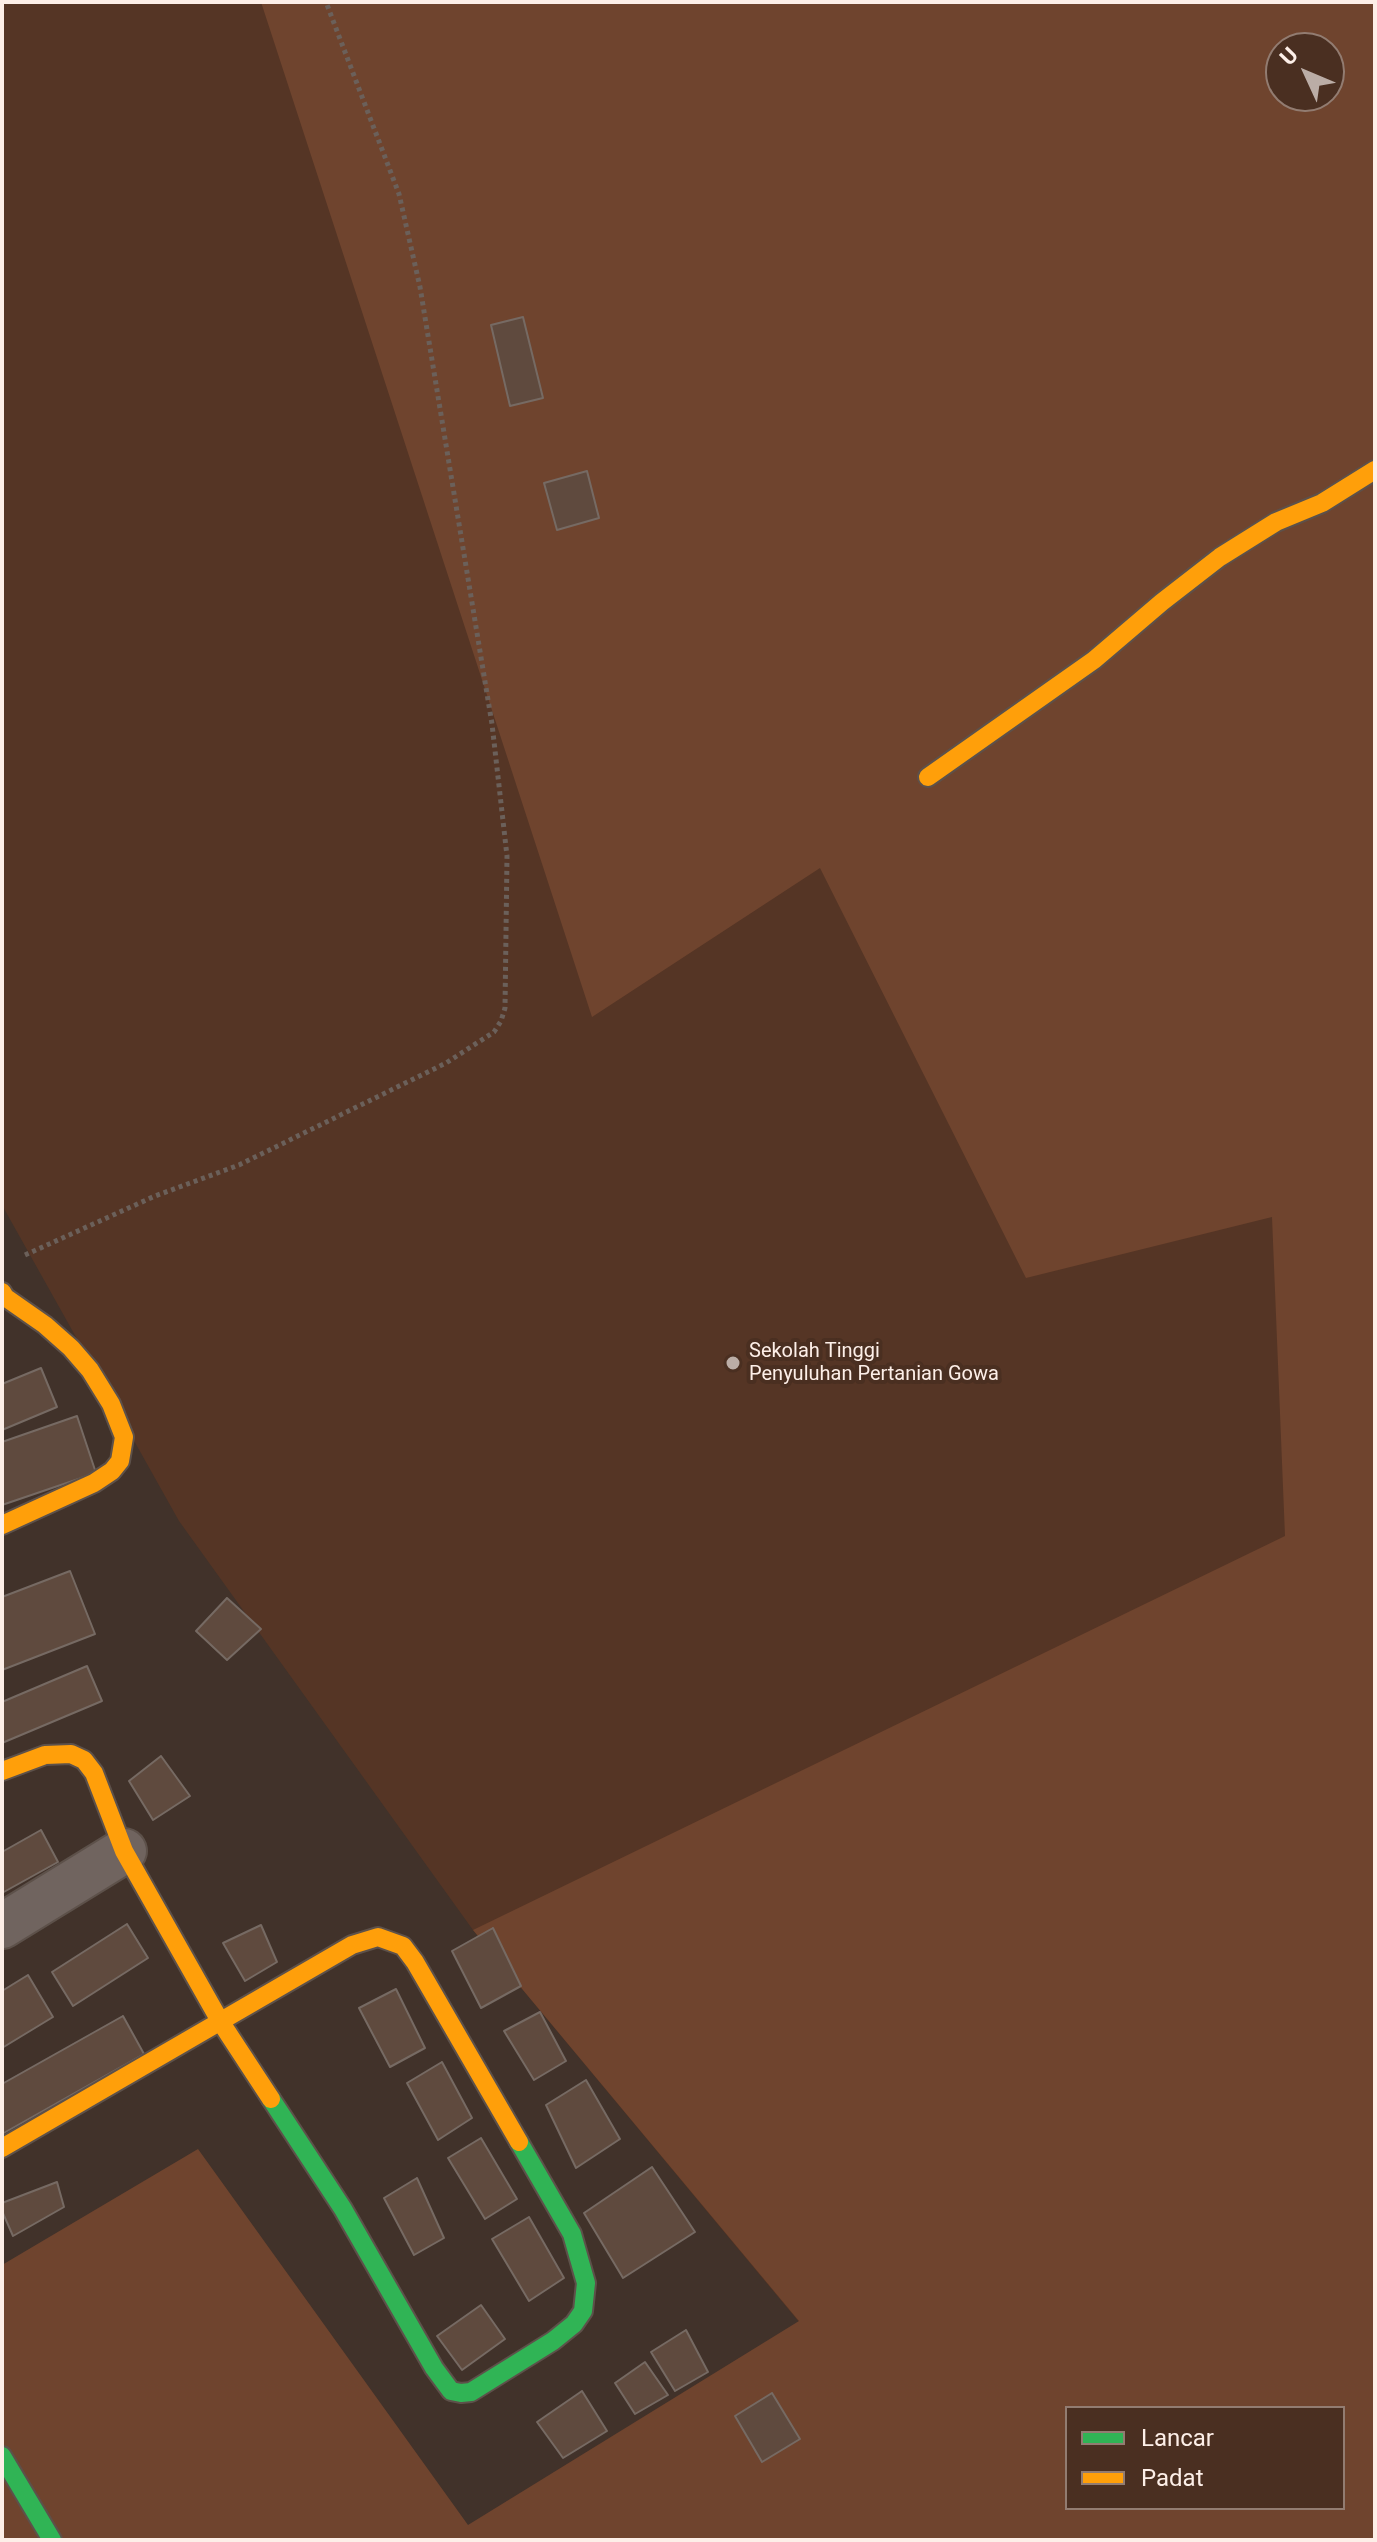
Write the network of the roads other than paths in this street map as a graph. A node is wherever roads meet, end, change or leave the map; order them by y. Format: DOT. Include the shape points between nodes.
graph roads {
  1 [pos="1375,470"];
  2 [pos="928,777"];
  3 [pos="3,1296"];
  4 [pos="2,1525"];
  5 [pos="2,1771"];
  6 [pos="124,1851"];
  7 [pos="2,1926"];
  8 [pos="220,2021"];
  9 [pos="2,2148"];
  10 [pos="2,2456"];
  11 [pos="52,2540"];
  1 -- 2 [label="street" via="1220,557 1094,660"];
  3 -- 4 [label="street" via="45,1325 90,1370 124,1437 120,1461 112,1471"];
  5 -- 6 [label="street" via="45,1755 71,1754 84,1760"];
  6 -- 7 [label="street"];
  6 -- 8 [label="street"];
  8 -- 8 [label="street" via="343,2209 451,2391 471,2392 574,2324 583,2311 586,2283 572,2234 403,1946 378,1937 352,1945"];
  8 -- 9 [label="street"];
  10 -- 11 [label="street"];
}
